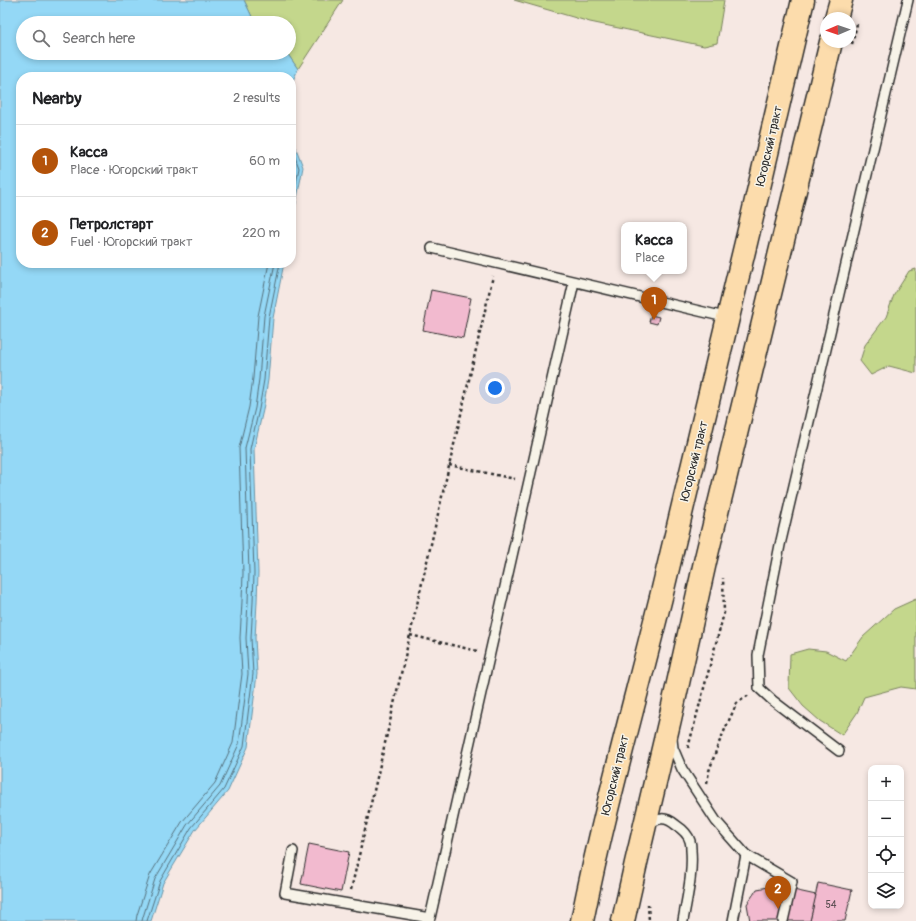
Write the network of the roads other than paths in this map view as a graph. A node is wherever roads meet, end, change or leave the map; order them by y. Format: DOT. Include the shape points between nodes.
graph roads {
  1 [pos="803,0"];
  2 [pos="841,0"];
  3 [pos="908,0"];
  4 [pos="844,12"];
  5 [pos="840,48"];
  6 [pos="432,248"];
  7 [pos="574,282"];
  8 [pos="729,318"];
  9 [pos="670,719"];
  10 [pos="839,751"];
  11 [pos="642,836"];
  12 [pos="293,851"];
  13 [pos="746,855"];
  14 [pos="582,921"];
  15 [pos="623,921"];
  16 [pos="682,921"];
  17 [pos="733,921"];
  18 [pos="784,921"];
  1 -- 8 [label="main road, Югорский тракт"];
  2 -- 4 [label="main road"];
  3 -- 10 [label="lane" via="780,545 758,654 759,688"];
  5 -- 9 [label="main road" via="707,554"];
  6 -- 7 [label="lane"];
  7 -- 8 [label="lane"];
  7 -- 12 [label="lane" via="430,918 285,893"];
  8 -- 14 [label="main road, Югорский тракт" via="613,783"];
  9 -- 11 [label="main road"];
  9 -- 13 [label="lane" via="673,748 682,769 716,821"];
  11 -- 15 [label="main road"];
  11 -- 16 [label="lane" via="648,825 658,819 666,819 682,829 691,842 691,878"];
  13 -- 17 [label="lane"];
  13 -- 18 [label="lane" via="792,882"];
}
